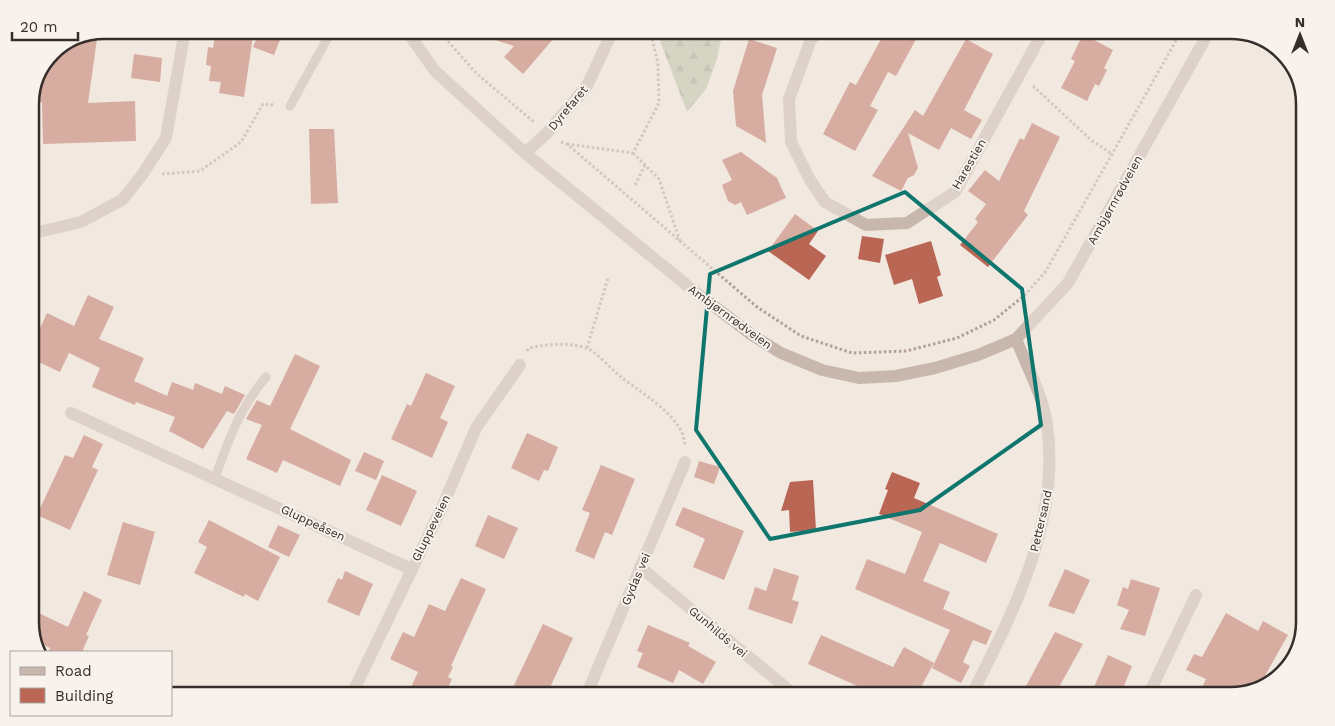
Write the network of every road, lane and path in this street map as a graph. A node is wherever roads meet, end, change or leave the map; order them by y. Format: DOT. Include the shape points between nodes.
graph roads {
  1 [pos="183,39"];
  2 [pos="327,39"];
  3 [pos="412,39"];
  4 [pos="609,39"];
  5 [pos="652,39"];
  6 [pos="812,39"];
  7 [pos="1039,39"];
  8 [pos="1205,39"];
  9 [pos="1019,73"];
  10 [pos="290,106"];
  11 [pos="567,144"];
  12 [pos="525,152"];
  13 [pos="633,152"];
  14 [pos="1112,154"];
  15 [pos="644,165"];
  16 [pos="142,175"];
  17 [pos="636,185"];
  18 [pos="39,232"];
  19 [pos="680,242"];
  20 [pos="608,278"];
  21 [pos="1016,339"];
  22 [pos="587,348"];
  23 [pos="520,365"];
  24 [pos="266,377"];
  25 [pos="71,414"];
  26 [pos="685,462"];
  27 [pos="215,478"];
  28 [pos="640,567"];
  29 [pos="411,569"];
  30 [pos="1196,595"];
  31 [pos="355,687"];
  32 [pos="590,687"];
  33 [pos="785,687"];
  34 [pos="975,687"];
  35 [pos="1152,687"];
  1 -- 16 [label="street" via="166,138"];
  2 -- 10 [label="lane"];
  3 -- 12 [label="street, Ambjørnrødveien" via="435,71"];
  4 -- 12 [label="street, Dyrefaret" via="587,86 547,133"];
  5 -- 13 [label="path" via="658,64 659,103"];
  6 -- 9 [label="street, Harestien" via="789,99 791,142 825,202 866,225 907,223 955,192"];
  7 -- 9 [label="street, Harestien"];
  8 -- 21 [label="street, Ambjørnrødveien" via="1068,283"];
  9 -- 14 [label="path" via="1091,140"];
  10 -- 16 [label="path" via="263,104 241,142 200,171"];
  11 -- 13 [label="path"];
  12 -- 21 [label="street, Ambjørnrødveien" via="674,276 752,335 781,353 822,370 859,378 896,376 978,355"];
  13 -- 15 [label="path"];
  15 -- 17 [label="path"];
  15 -- 19 [label="path" via="659,179"];
  16 -- 18 [label="street" via="122,200 81,222"];
  20 -- 22 [label="path"];
  21 -- 34 [label="street, Pettersand" via="1042,400 1047,425 1049,488 1033,555 998,643"];
  22 -- 23 [label="path" via="550,343 529,348"];
  22 -- 26 [label="path" via="665,410 686,437"];
  23 -- 29 [label="street, Gluppeveien" via="476,428"];
  24 -- 27 [label="lane" via="249,397"];
  25 -- 27 [label="street, Gluppeåsen"];
  26 -- 28 [label="street, Gydas vei"];
  27 -- 29 [label="street, Gluppeåsen"];
  28 -- 32 [label="street, Gydas vei"];
  28 -- 33 [label="street, Gunhilds vei"];
  29 -- 31 [label="street, Gluppeveien"];
  30 -- 35 [label="street"];
}
